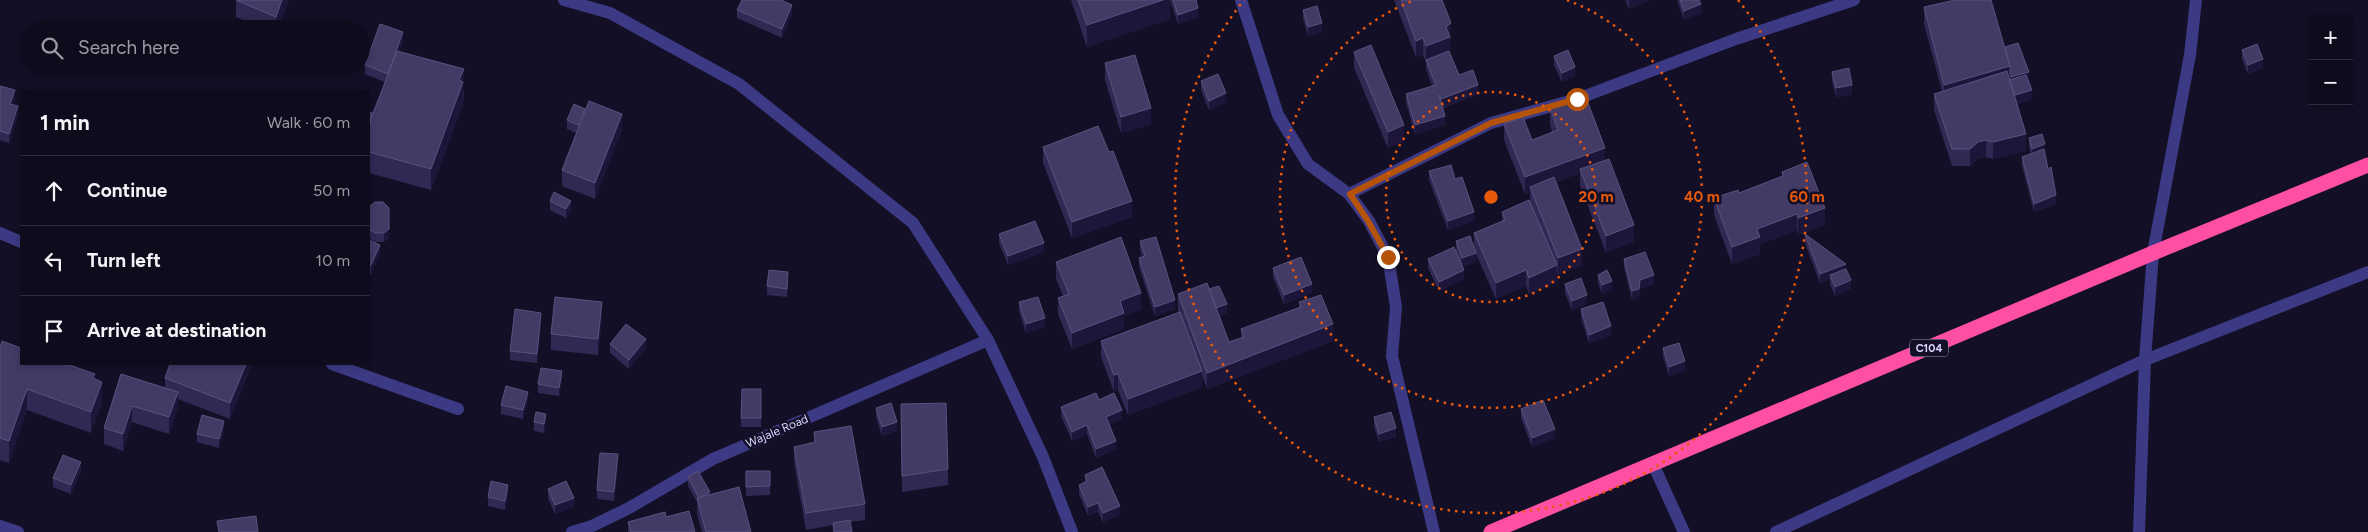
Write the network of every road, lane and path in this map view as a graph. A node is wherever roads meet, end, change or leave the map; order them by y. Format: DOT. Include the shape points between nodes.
graph roads {
  1 [pos="564,0"];
  2 [pos="1241,0"];
  3 [pos="1854,0"];
  4 [pos="2196,0"];
  5 [pos="2368,166"];
  6 [pos="1350,194"];
  7 [pos="0,233"];
  8 [pos="20,242"];
  9 [pos="2154,253"];
  10 [pos="2368,272"];
  11 [pos="988,340"];
  12 [pos="2145,360"];
  13 [pos="335,365"];
  14 [pos="458,409"];
  15 [pos="1652,464"];
  16 [pos="0,526"];
  17 [pos="18,532"];
  18 [pos="572,532"];
  19 [pos="1072,532"];
  20 [pos="1434,532"];
  21 [pos="1491,532"];
  22 [pos="1684,532"];
  23 [pos="1776,532"];
  24 [pos="2139,532"];
  1 -- 11 [label="street" via="610,13 739,84 913,223"];
  2 -- 6 [label="street" via="1278,115 1308,164"];
  3 -- 6 [label="street" via="1577,99 1491,123"];
  4 -- 9 [label="street" via="2190,55"];
  5 -- 9 [label="highway, C104"];
  6 -- 20 [label="street" via="1388,257 1396,307 1392,356"];
  7 -- 8 [label="street"];
  9 -- 12 [label="street"];
  9 -- 15 [label="highway, C104"];
  10 -- 12 [label="street"];
  11 -- 18 [label="street, Wajale Road" via="713,459 629,508"];
  11 -- 19 [label="street" via="1043,457"];
  12 -- 23 [label="street"];
  12 -- 24 [label="street"];
  13 -- 14 [label="street"];
  15 -- 21 [label="highway, C104"];
  15 -- 22 [label="street"];
  16 -- 17 [label="street"];
}
